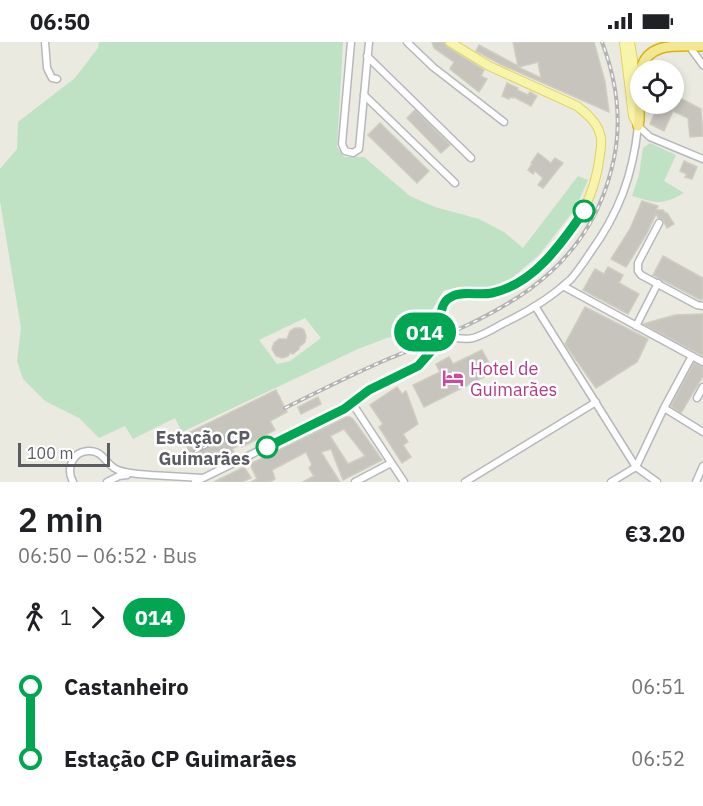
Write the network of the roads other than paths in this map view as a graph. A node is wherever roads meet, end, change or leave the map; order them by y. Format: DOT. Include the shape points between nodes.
graph roads {
  1 [pos="45,42"];
  2 [pos="351,42"];
  3 [pos="369,42"];
  4 [pos="407,42"];
  5 [pos="450,42"];
  6 [pos="622,42"];
  7 [pos="630,42"];
  8 [pos="703,44"];
  9 [pos="695,46"];
  10 [pos="368,56"];
  11 [pos="643,60"];
  12 [pos="703,65"];
  13 [pos="57,79"];
  14 [pos="364,94"];
  15 [pos="639,114"];
  16 [pos="504,122"];
  17 [pos="638,126"];
  18 [pos="471,158"];
  19 [pos="703,159"];
  20 [pos="455,183"];
  21 [pos="659,223"];
  22 [pos="658,284"];
  23 [pos="563,286"];
  24 [pos="535,306"];
  25 [pos="703,306"];
  26 [pos="440,321"];
  27 [pos="636,326"];
  28 [pos="450,337"];
  29 [pos="435,347"];
  30 [pos="692,356"];
  31 [pos="703,362"];
  32 [pos="703,387"];
  33 [pos="697,398"];
  34 [pos="596,402"];
  35 [pos="352,403"];
  36 [pos="664,408"];
  37 [pos="703,432"];
  38 [pos="108,462"];
  39 [pos="391,463"];
  40 [pos="703,466"];
  41 [pos="636,467"];
  42 [pos="136,474"];
  43 [pos="203,480"];
  44 [pos="73,482"];
  45 [pos="106,482"];
  46 [pos="195,482"];
  47 [pos="355,482"];
  48 [pos="404,482"];
  49 [pos="465,482"];
  50 [pos="611,482"];
  51 [pos="657,482"];
  52 [pos="696,482"];
  1 -- 13 [label="street" via="47,68 52,78"];
  2 -- 14 [label="street" via="342,144 345,151 352,153 359,149"];
  3 -- 10 [label="street"];
  4 -- 16 [label="street"];
  5 -- 26 [label="main road" via="489,66 577,106 601,135 597,176 584,211 564,240 539,267 507,289 448,298"];
  6 -- 17 [label="main road" via="633,116"];
  7 -- 17 [label="main road"];
  8 -- 9 [label="highway"];
  8 -- 11 [label="highway" via="664,44 653,47"];
  9 -- 12 [label="street"];
  10 -- 14 [label="street"];
  10 -- 18 [label="street"];
  14 -- 20 [label="street"];
  15 -- 17 [label="highway"];
  17 -- 19 [label="street" via="650,137"];
  17 -- 23 [label="street" via="619,206 600,240"];
  21 -- 22 [label="street" via="637,267 641,275"];
  22 -- 25 [label="street"];
  22 -- 27 [label="street"];
  23 -- 24 [label="street"];
  23 -- 27 [label="street"];
  24 -- 28 [label="street" via="474,338"];
  24 -- 34 [label="street"];
  26 -- 28 [label="street" via="448,326"];
  26 -- 29 [label="street" via="432,322 424,332 427,342"];
  27 -- 30 [label="street"];
  28 -- 29 [label="street" via="444,345"];
  29 -- 35 [label="street" via="418,366 369,390"];
  30 -- 31 [label="street"];
  30 -- 36 [label="street"];
  32 -- 33 [label="street"];
  34 -- 41 [label="street"];
  34 -- 49 [label="street"];
  35 -- 39 [label="street"];
  35 -- 43 [label="street"];
  36 -- 37 [label="street"];
  36 -- 41 [label="street"];
  38 -- 42 [label="street" via="117,470"];
  38 -- 44 [label="street" via="91,451 77,455 69,471"];
  38 -- 45 [label="street"];
  39 -- 47 [label="street"];
  39 -- 48 [label="street"];
  40 -- 52 [label="street"];
  41 -- 50 [label="street"];
  41 -- 51 [label="street"];
  42 -- 43 [label="street"];
  42 -- 45 [label="street"];
  43 -- 46 [label="street"];
}
